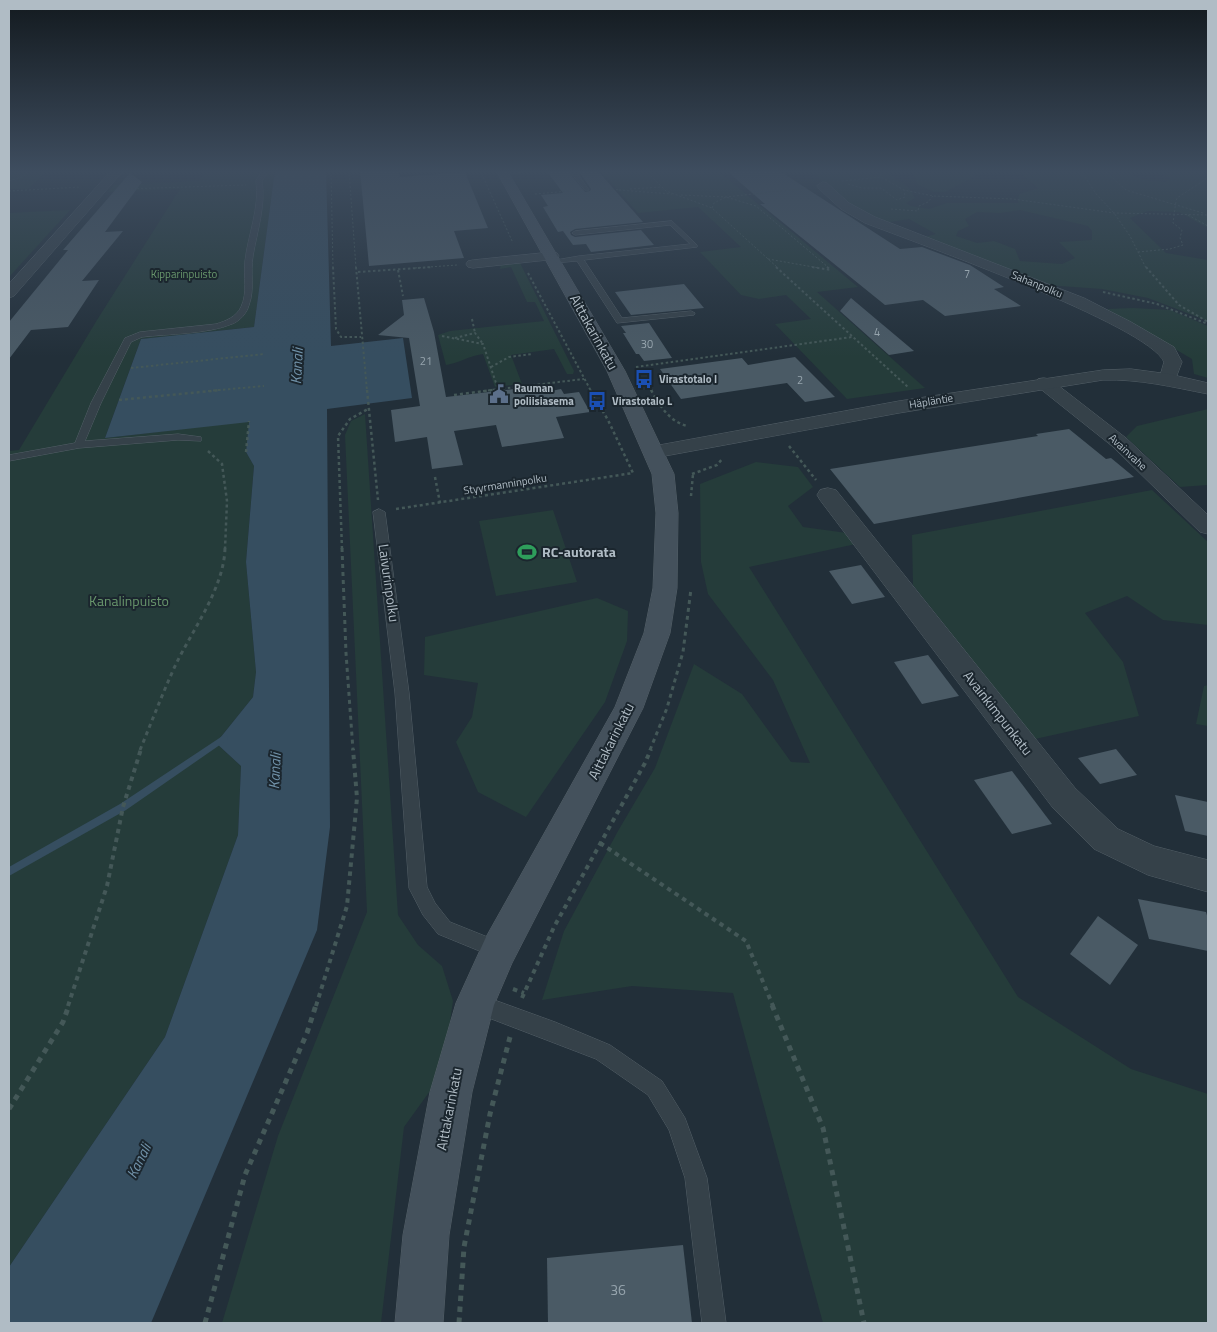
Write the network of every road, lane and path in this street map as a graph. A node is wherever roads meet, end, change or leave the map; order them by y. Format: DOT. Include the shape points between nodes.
graph roads {
  1 [pos="64,232"];
  2 [pos="254,232"];
  3 [pos="332,232"];
  4 [pos="354,232"];
  5 [pos="509,232"];
  6 [pos="537,232"];
  7 [pos="583,232"];
  8 [pos="681,232"];
  9 [pos="739,232"];
  10 [pos="787,232"];
  11 [pos="902,232"];
  12 [pos="1126,232"];
  13 [pos="1181,232"];
  14 [pos="575,233"];
  15 [pos="1138,252"];
  16 [pos="579,258"];
  17 [pos="767,258"];
  18 [pos="521,259"];
  19 [pos="553,259"];
  20 [pos="473,264"];
  21 [pos="398,270"];
  22 [pos="358,272"];
  23 [pos="1095,292"];
  24 [pos="9,293"];
  25 [pos="403,296"];
  26 [pos="691,313"];
  27 [pos="472,318"];
  28 [pos="1208,323"];
  29 [pos="475,333"];
  30 [pos="442,336"];
  31 [pos="361,337"];
  32 [pos="853,337"];
  33 [pos="455,338"];
  34 [pos="483,344"];
  35 [pos="264,354"];
  36 [pos="532,354"];
  37 [pos="490,367"];
  38 [pos="131,368"];
  39 [pos="640,373"];
  40 [pos="584,379"];
  41 [pos="644,379"];
  42 [pos="1168,379"];
  43 [pos="1044,384"];
  44 [pos="264,386"];
  45 [pos="498,389"];
  46 [pos="1208,389"];
  47 [pos="454,395"];
  48 [pos="119,400"];
  49 [pos="926,402"];
  50 [pos="368,409"];
  51 [pos="249,421"];
  52 [pos="690,427"];
  53 [pos="774,428"];
  54 [pos="197,439"];
  55 [pos="79,445"];
  56 [pos="246,452"];
  57 [pos="9,458"];
  58 [pos="650,466"];
  59 [pos="435,477"];
  60 [pos="828,495"];
  61 [pos="440,503"];
  62 [pos="379,512"];
  63 [pos="1208,526"];
  64 [pos="600,843"];
  65 [pos="1208,876"];
  66 [pos="499,950"];
  67 [pos="524,993"];
  68 [pos="475,1002"];
  69 [pos="515,1017"];
  70 [pos="9,1109"];
  71 [pos="205,1323"];
  72 [pos="420,1323"];
  73 [pos="459,1323"];
  74 [pos="714,1323"];
  75 [pos="864,1323"];
  1 -- 24 [label="street"];
  2 -- 55 [label="lane" via="248,263 249,292 239,316 217,326 140,334 128,340"];
  3 -- 31 [label="path" via="336,329 341,337"];
  4 -- 22 [label="path"];
  5 -- 18 [label="path"];
  6 -- 19 [label="main road, Aittakarinkatu"];
  7 -- 14 [label="lane"];
  8 -- 16 [label="lane" via="695,246"];
  9 -- 17 [label="path"];
  10 -- 17 [label="path" via="831,270"];
  11 -- 42 [label="street, Sahanpolku" via="1054,291 1117,321 1168,352 1173,362"];
  12 -- 15 [label="path"];
  13 -- 15 [label="path" via="1183,245"];
  15 -- 28 [label="path" via="1147,269 1179,305"];
  16 -- 19 [label="lane"];
  16 -- 26 [label="lane" via="620,321"];
  17 -- 32 [label="path"];
  18 -- 19 [label="street"];
  18 -- 20 [label="street"];
  18 -- 40 [label="path"];
  19 -- 58 [label="main road, Aittakarinkatu" via="616,370"];
  20 -- 21 [label="path"];
  21 -- 22 [label="path"];
  21 -- 25 [label="path"];
  22 -- 31 [label="path"];
  23 -- 28 [label="path" via="1120,294 1158,304"];
  27 -- 29 [label="path"];
  29 -- 33 [label="path"];
  29 -- 34 [label="path"];
  30 -- 33 [label="path"];
  31 -- 50 [label="path"];
  32 -- 39 [label="path" via="636,367"];
  32 -- 49 [label="path"];
  33 -- 34 [label="path"];
  34 -- 37 [label="path"];
  35 -- 38 [label="path"];
  36 -- 37 [label="path" via="514,356"];
  37 -- 45 [label="path"];
  40 -- 45 [label="path"];
  40 -- 58 [label="path" via="612,427"];
  41 -- 52 [label="path" via="665,413 679,425"];
  42 -- 43 [label="street, Häpläntie" via="1131,373"];
  42 -- 46 [label="street, Häpläntie"];
  43 -- 49 [label="street, Häpläntie"];
  43 -- 63 [label="street, Avainvahe" via="1119,442"];
  44 -- 48 [label="path"];
  45 -- 47 [label="path"];
  49 -- 53 [label="street, Häpläntie"];
  50 -- 62 [label="path"];
  50 -- 71 [label="path" via="348,419 338,436 346,653 357,798 347,906 306,1033 245,1175"];
  51 -- 56 [label="path"];
  53 -- 58 [label="street, Häpläntie"];
  53 -- 60 [label="path"];
  54 -- 55 [label="lane" via="178,437"];
  54 -- 70 [label="path" via="222,464 227,501 225,558 206,611 177,663 136,760 107,886 63,1022"];
  55 -- 57 [label="lane"];
  58 -- 61 [label="path, Styyrmanninpolku"];
  58 -- 66 [label="main road, Aittakarinkatu" via="667,512 665,578 657,633 629,708"];
  59 -- 61 [label="path"];
  60 -- 65 [label="street, Avainkimpunkatu" via="1064,798 1106,839 1148,860"];
  61 -- 62 [label="path, Styyrmanninpolku"];
  62 -- 66 [label="lane, Laivurinpolku" via="402,693 418,888 444,928"];
  64 -- 75 [label="path" via="746,941 823,1128"];
  66 -- 68 [label="main road, Aittakarinkatu"];
  67 -- 69 [label="path"];
  68 -- 69 [label="lane"];
  68 -- 72 [label="main road, Aittakarinkatu" via="451,1092 426,1235"];
  69 -- 73 [label="path" via="490,1114 466,1238"];
  69 -- 74 [label="lane" via="603,1052 655,1088 678,1125 696,1178"];
}
